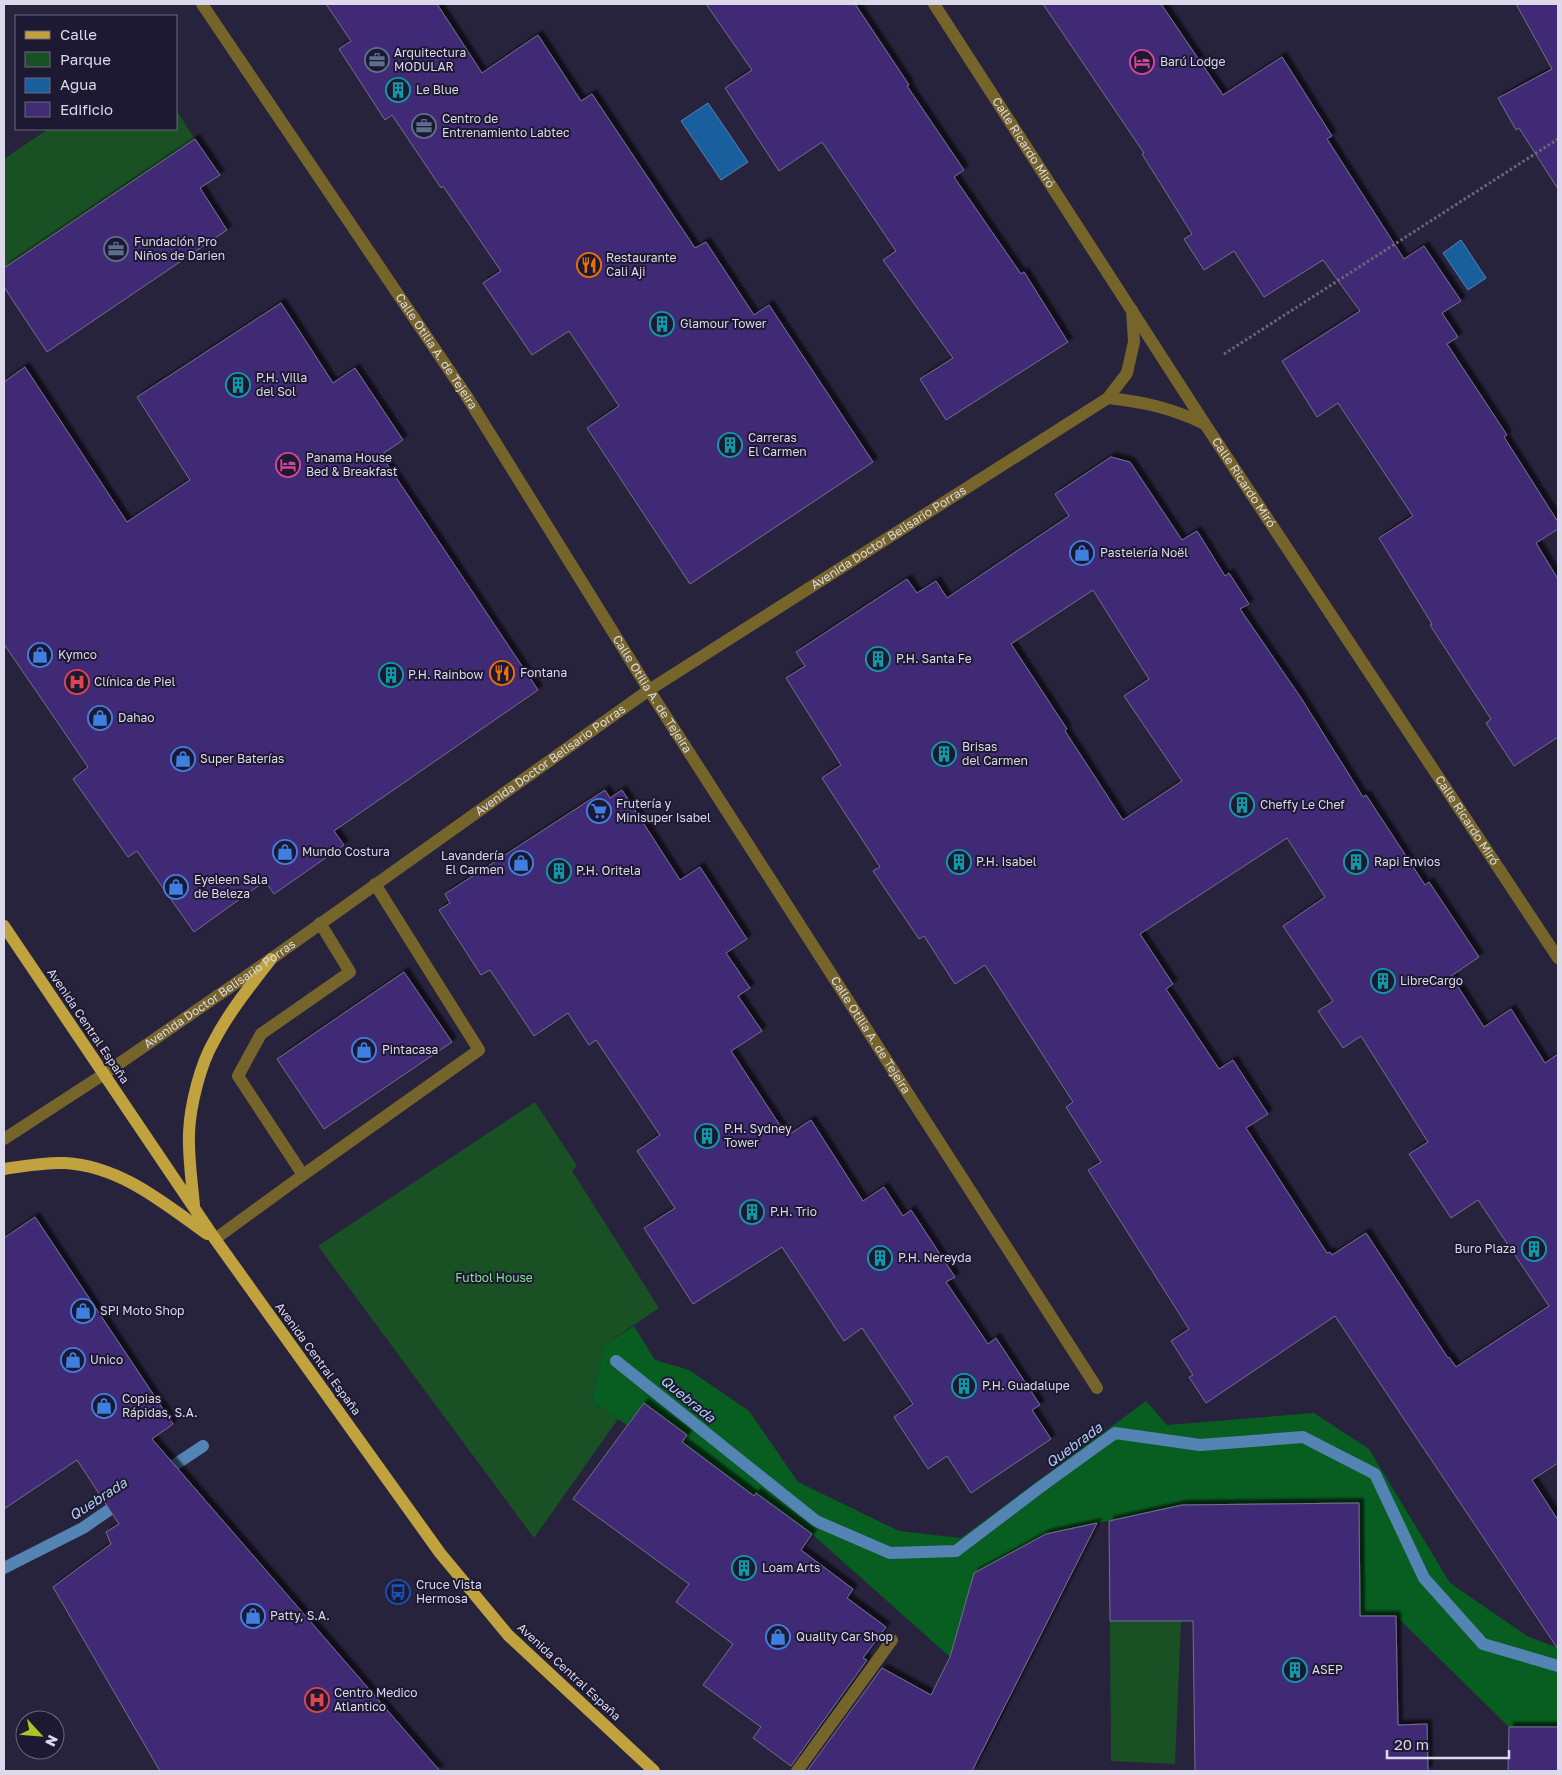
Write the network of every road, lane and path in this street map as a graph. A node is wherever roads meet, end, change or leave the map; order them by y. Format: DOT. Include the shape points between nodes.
graph roads {
  1 [pos="202,4"];
  2 [pos="934,4"];
  3 [pos="1558,139"];
  4 [pos="1132,310"];
  5 [pos="1224,354"];
  6 [pos="1108,398"];
  7 [pos="1205,424"];
  8 [pos="649,690"];
  9 [pos="375,884"];
  10 [pos="320,923"];
  11 [pos="4,926"];
  12 [pos="271,958"];
  13 [pos="1558,958"];
  14 [pos="104,1074"];
  15 [pos="4,1139"];
  16 [pos="4,1169"];
  17 [pos="303,1175"];
  18 [pos="194,1209"];
  19 [pos="215,1239"];
  20 [pos="1097,1388"];
  21 [pos="892,1640"];
  22 [pos="654,1771"];
  23 [pos="797,1771"];
  1 -- 8 [label="street, Calle Otilia A. de Tejeira" via="466,395"];
  2 -- 4 [label="street, Calle Ricardo Miró"];
  3 -- 5 [label="path"];
  4 -- 6 [label="street, Avenida Doctor Belisario Porras" via="1134,342 1127,374"];
  4 -- 7 [label="street, Calle Ricardo Miró"];
  6 -- 7 [label="street" via="1159,406"];
  6 -- 8 [label="street, Avenida Doctor Belisario Porras"];
  7 -- 13 [label="street, Calle Ricardo Miró"];
  8 -- 9 [label="street, Avenida Doctor Belisario Porras"];
  8 -- 20 [label="street, Calle Otilia A. de Tejeira"];
  9 -- 10 [label="street, Avenida Doctor Belisario Porras"];
  9 -- 17 [label="street" via="479,1050"];
  10 -- 12 [label="street, Avenida Doctor Belisario Porras"];
  10 -- 17 [label="street" via="350,972 260,1034 238,1076"];
  11 -- 14 [label="main road, Avenida Central España"];
  12 -- 14 [label="street, Avenida Doctor Belisario Porras"];
  12 -- 18 [label="main road" via="213,1042 200,1075 192,1103 189,1133"];
  14 -- 15 [label="street, Avenida Doctor Belisario Porras"];
  14 -- 18 [label="main road, Avenida Central España"];
  16 -- 19 [label="main road" via="65,1163 110,1172 161,1200"];
  17 -- 19 [label="street"];
  18 -- 19 [label="main road, Avenida Central España"];
  19 -- 22 [label="main road, Avenida Central España" via="440,1553 508,1635"];
  21 -- 23 [label="street"];
}
